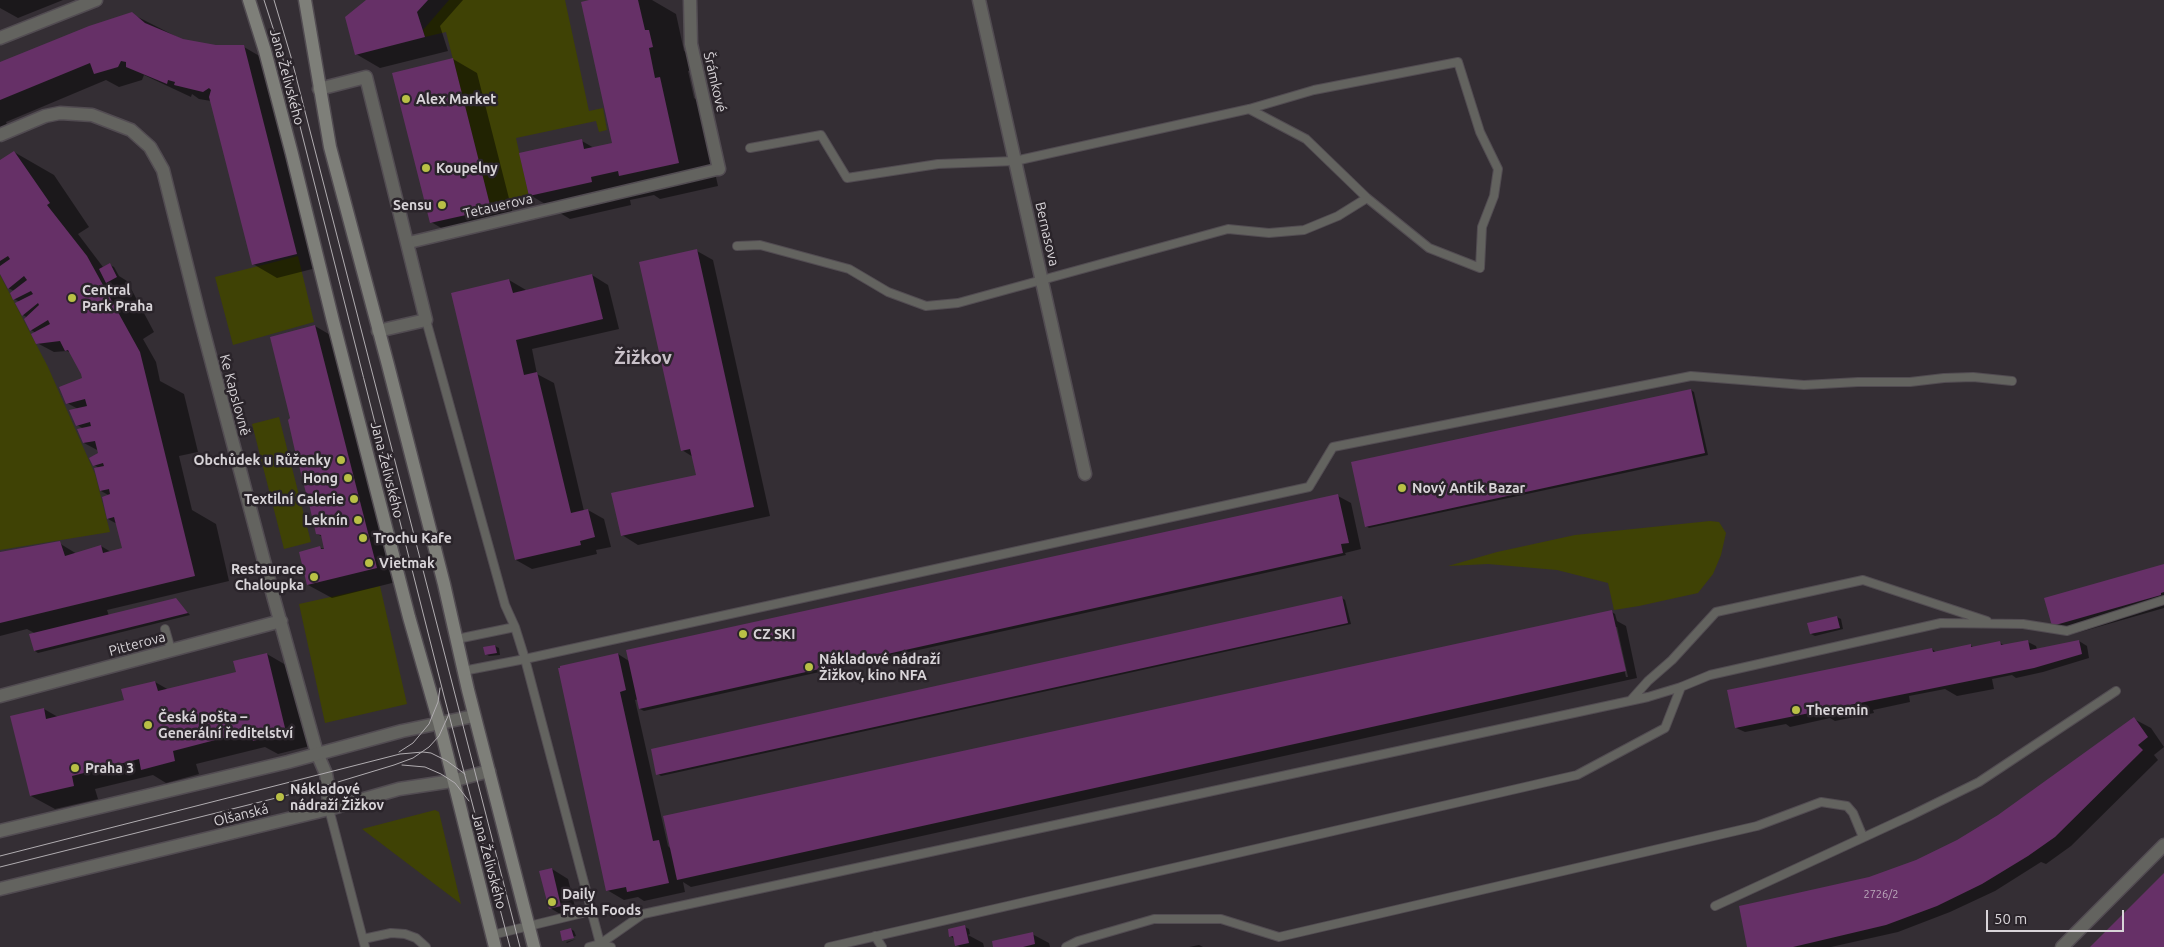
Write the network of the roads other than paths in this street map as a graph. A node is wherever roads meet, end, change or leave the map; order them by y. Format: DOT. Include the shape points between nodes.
graph roads {
  1 [pos="96,0"];
  2 [pos="249,0"];
  3 [pos="305,0"];
  4 [pos="690,0"];
  5 [pos="979,0"];
  6 [pos="0,38"];
  7 [pos="319,89"];
  8 [pos="1249,109"];
  9 [pos="0,135"];
  10 [pos="750,148"];
  11 [pos="1015,161"];
  12 [pos="719,169"];
  13 [pos="1367,198"];
  14 [pos="408,243"];
  15 [pos="737,246"];
  16 [pos="1042,281"];
  17 [pos="426,320"];
  18 [pos="378,331"];
  19 [pos="2012,381"];
  20 [pos="1085,474"];
  21 [pos="2164,600"];
  22 [pos="281,621"];
  23 [pos="1994,623"];
  24 [pos="515,626"];
  25 [pos="165,629"];
  26 [pos="457,639"];
  27 [pos="171,650"];
  28 [pos="525,659"];
  29 [pos="463,671"];
  30 [pos="1681,687"];
  31 [pos="2116,691"];
  32 [pos="0,696"];
  33 [pos="1631,700"];
  34 [pos="474,716"];
  35 [pos="438,722"];
  36 [pos="317,753"];
  37 [pos="489,772"];
  38 [pos="452,781"];
  39 [pos="329,809"];
  40 [pos="0,832"];
  41 [pos="1863,836"];
  42 [pos="2164,845"];
  43 [pos="0,889"];
  44 [pos="1715,906"];
  45 [pos="591,912"];
  46 [pos="529,926"];
  47 [pos="875,936"];
  48 [pos="363,938"];
  49 [pos="494,941"];
  50 [pos="600,946"];
  51 [pos="365,947"];
  52 [pos="426,947"];
  53 [pos="534,947"];
  54 [pos="589,947"];
  55 [pos="611,947"];
  56 [pos="829,947"];
  57 [pos="882,947"];
  58 [pos="1066,947"];
  59 [pos="2062,947"];
  1 -- 6 [label="street"];
  2 -- 35 [label="main road, Jana Želivského" via="290,144"];
  3 -- 7 [label="main road, Jana Želivského"];
  4 -- 12 [label="street, Šrámkové" via="691,44"];
  5 -- 11 [label="street, Bernasova"];
  7 -- 14 [label="street" via="366,77"];
  7 -- 18 [label="main road, Jana Želivského" via="330,146"];
  8 -- 11 [label="lane"];
  8 -- 13 [label="lane" via="1306,140"];
  8 -- 13 [label="lane" via="1314,90 1458,62 1480,132 1498,169 1494,196 1482,227 1480,268 1429,248"];
  9 -- 22 [label="street, Ke Kapslovně" via="46,116 77,113 106,119 131,130 157,158 163,170 204,337"];
  10 -- 11 [label="lane" via="821,134 847,178 938,164"];
  11 -- 16 [label="street, Bernasova"];
  12 -- 14 [label="street, Tetauerova"];
  13 -- 16 [label="lane" via="1338,216 1304,230 1269,233 1228,229"];
  14 -- 17 [label="street"];
  15 -- 16 [label="lane" via="760,245 849,269 888,292 926,306 958,303"];
  16 -- 20 [label="street, Bernasova"];
  17 -- 18 [label="street"];
  17 -- 24 [label="lane" via="505,605"];
  18 -- 26 [label="main road, Jana Želivského"];
  19 -- 28 [label="lane" via="1963,378 1804,385 1691,376 1333,446 1309,487"];
  21 -- 23 [label="lane" via="2067,631"];
  22 -- 27 [label="street, Pitterova"];
  22 -- 36 [label="street, Ke Kapslovně"];
  23 -- 30 [label="lane" via="1941,623 1710,675"];
  23 -- 33 [label="lane" via="1863,580 1716,612"];
  24 -- 26 [label="lane"];
  24 -- 28 [label="lane"];
  25 -- 27 [label="lane"];
  26 -- 29 [label="main road, Jana Želivského"];
  27 -- 32 [label="street, Pitterova"];
  28 -- 29 [label="lane"];
  28 -- 45 [label="lane"];
  29 -- 34 [label="main road, Jana Želivského"];
  30 -- 33 [label="lane"];
  30 -- 47 [label="lane" via="1665,728 1577,774"];
  31 -- 41 [label="lane" via="1979,782"];
  33 -- 50 [label="lane" via="643,914"];
  34 -- 35 [label="street"];
  34 -- 37 [label="main road, Jana Želivského"];
  35 -- 36 [label="street"];
  35 -- 38 [label="main road, Jana Želivského"];
  36 -- 39 [label="street, Ke Kapslovně" via="328,785"];
  36 -- 40 [label="street"];
  37 -- 38 [label="street, Olšanská"];
  37 -- 46 [label="main road, Jana Želivského"];
  38 -- 39 [label="street, Olšanská" via="415,785"];
  38 -- 49 [label="main road, Jana Želivského"];
  39 -- 43 [label="street, Olšanská"];
  39 -- 48 [label="lane"];
  41 -- 44 [label="lane"];
  41 -- 58 [label="lane" via="1847,806 1821,802 1757,826 1280,937 1221,920 1154,919"];
  42 -- 59 [label="street"];
  45 -- 46 [label="lane"];
  45 -- 50 [label="lane"];
  46 -- 49 [label="lane"];
  46 -- 53 [label="main road, Jana Želivského"];
  47 -- 56 [label="lane"];
  47 -- 57 [label="lane"];
  48 -- 51 [label="lane"];
  48 -- 52 [label="lane" via="405,934"];
  50 -- 54 [label="lane"];
  50 -- 55 [label="lane"];
}
